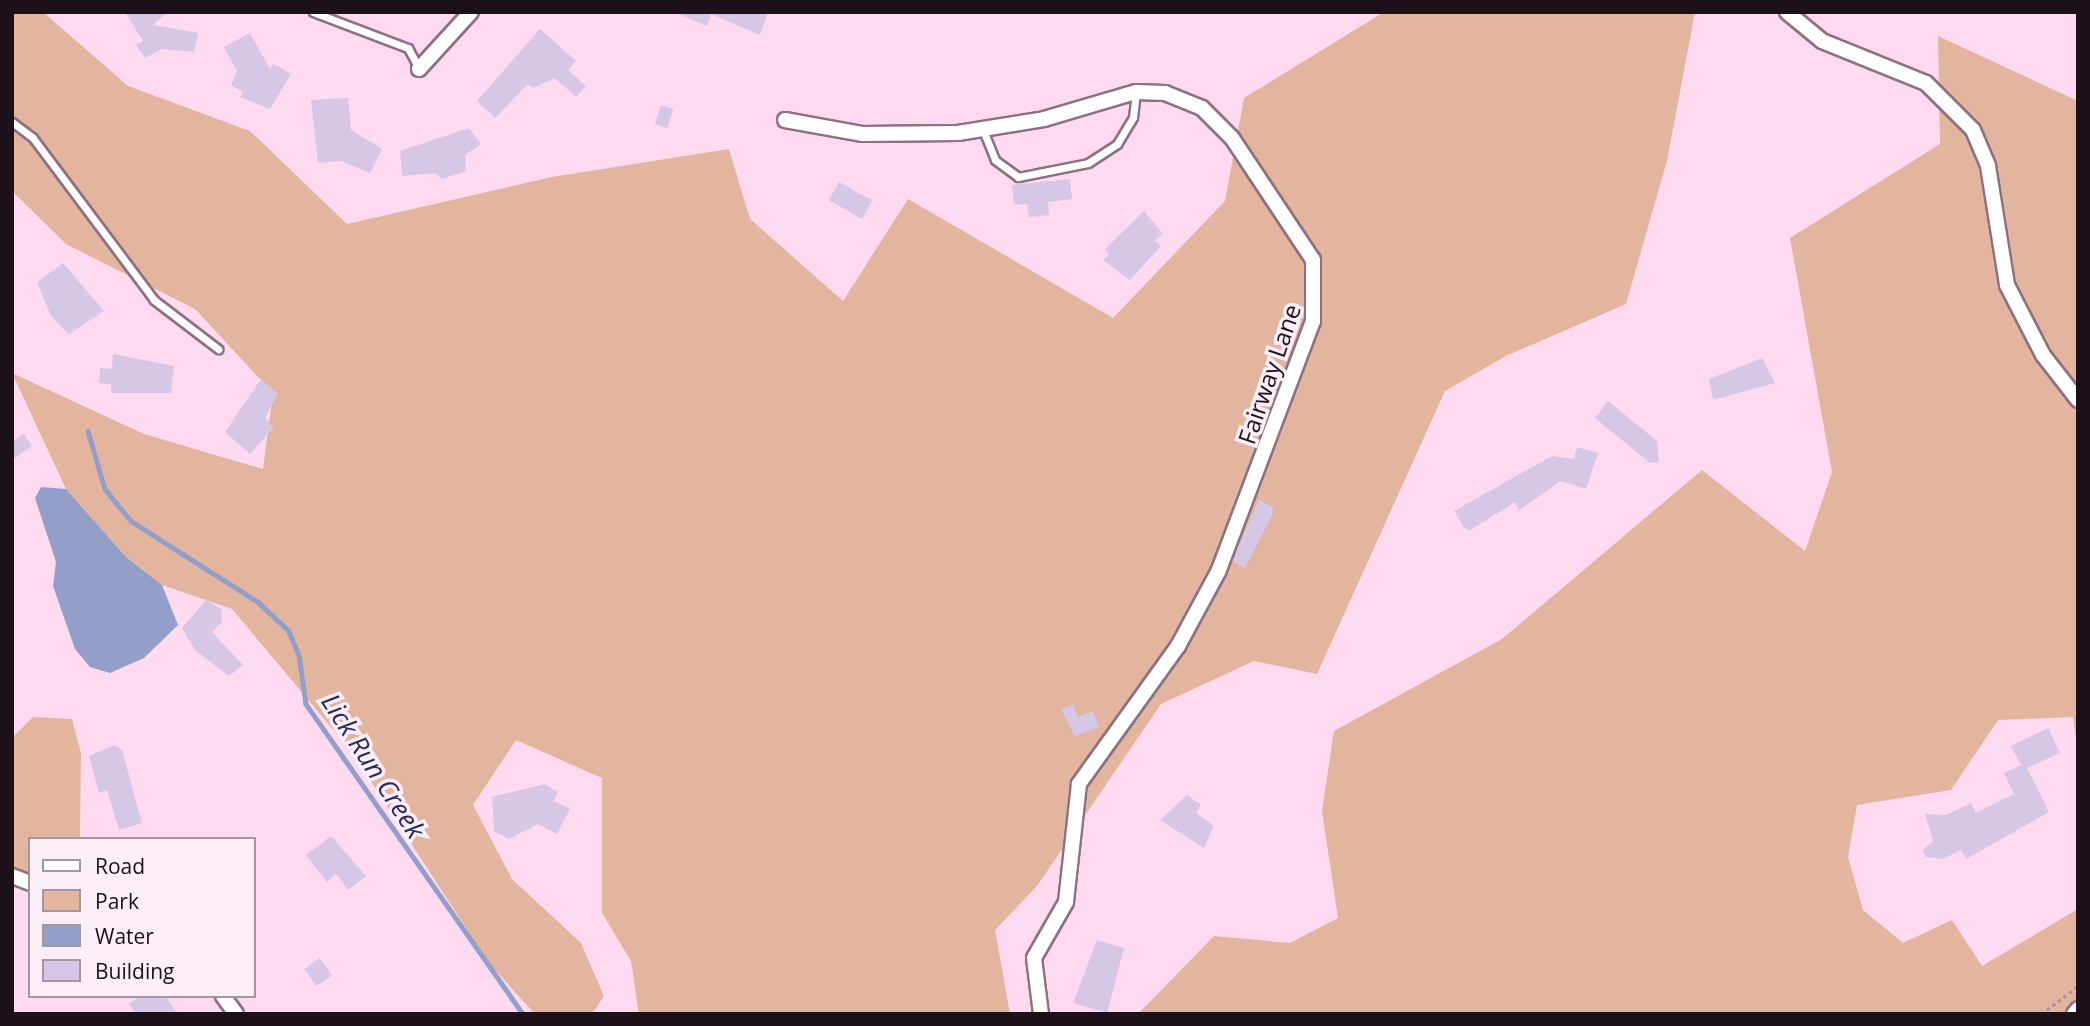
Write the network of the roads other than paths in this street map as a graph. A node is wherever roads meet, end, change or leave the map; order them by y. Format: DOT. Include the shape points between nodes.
graph roads {
  1 [pos="313,12"];
  2 [pos="471,12"];
  3 [pos="1787,12"];
  4 [pos="419,69"];
  5 [pos="1136,92"];
  6 [pos="785,120"];
  7 [pos="12,122"];
  8 [pos="983,130"];
  9 [pos="218,349"];
  10 [pos="2078,400"];
  11 [pos="224,998"];
  12 [pos="2078,1009"];
  13 [pos="236,1014"];
  14 [pos="1041,1014"];
  15 [pos="2074,1014"];
  1 -- 4 [label="lane" via="408,48"];
  2 -- 4 [label="street"];
  3 -- 10 [label="street" via="1822,41 1926,83 1973,130 1988,166 2007,285 2043,355"];
  5 -- 8 [label="street, Fairway Lane"];
  5 -- 8 [label="lane" via="1133,117 1117,144 1088,163 1018,177 995,160"];
  5 -- 14 [label="street, Fairway Lane" via="1185,99 1232,138 1305,243 1318,299 1253,490 1202,603 1079,784 1066,902 1034,958"];
  6 -- 8 [label="street, Fairway Lane" via="862,134"];
  7 -- 9 [label="lane" via="33,138 153,300"];
  11 -- 13 [label="street"];
  12 -- 15 [label="street"];
}
